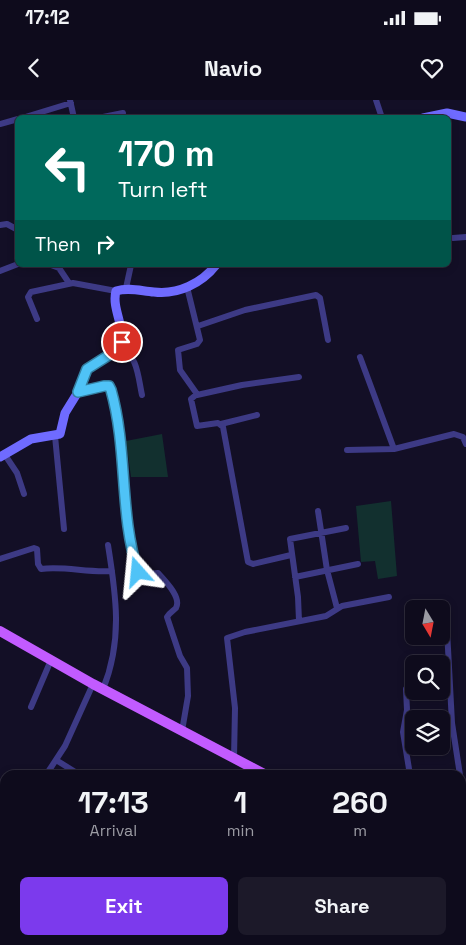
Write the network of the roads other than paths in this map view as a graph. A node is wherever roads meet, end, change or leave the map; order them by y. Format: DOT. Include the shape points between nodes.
graph roads {
  1 [pos="376,100"];
  2 [pos="70,101"];
  3 [pos="122,113"];
  4 [pos="465,114"];
  5 [pos="30,115"];
  6 [pos="73,115"];
  7 [pos="112,115"];
  8 [pos="381,115"];
  9 [pos="437,115"];
  10 [pos="15,120"];
  11 [pos="0,124"];
  12 [pos="0,225"];
  13 [pos="15,228"];
  14 [pos="466,237"];
  15 [pos="453,238"];
  16 [pos="15,265"];
  17 [pos="56,267"];
  18 [pos="131,267"];
  19 [pos="214,267"];
  20 [pos="0,271"];
  21 [pos="69,283"];
  22 [pos="187,287"];
  23 [pos="126,288"];
  24 [pos="116,291"];
  25 [pos="37,319"];
  26 [pos="198,326"];
  27 [pos="328,340"];
  28 [pos="120,347"];
  29 [pos="360,357"];
  30 [pos="298,377"];
  31 [pos="78,392"];
  32 [pos="142,395"];
  33 [pos="197,395"];
  34 [pos="257,415"];
  35 [pos="221,424"];
  36 [pos="55,436"];
  37 [pos="466,444"];
  38 [pos="394,449"];
  39 [pos="347,450"];
  40 [pos="2,456"];
  41 [pos="24,494"];
  42 [pos="318,511"];
  43 [pos="346,528"];
  44 [pos="64,529"];
  45 [pos="322,532"];
  46 [pos="108,545"];
  47 [pos="291,556"];
  48 [pos="0,559"];
  49 [pos="358,564"];
  50 [pos="327,570"];
  51 [pos="112,572"];
  52 [pos="295,576"];
  53 [pos="389,598"];
  54 [pos="336,608"];
  55 [pos="299,621"];
  56 [pos="0,631"];
  57 [pos="448,645"];
  58 [pos="51,660"];
  59 [pos="93,684"];
  60 [pos="103,689"];
  61 [pos="407,700"];
  62 [pos="31,707"];
  63 [pos="182,731"];
  64 [pos="234,758"];
  65 [pos="56,760"];
  66 [pos="49,770"];
  67 [pos="72,770"];
  68 [pos="257,770"];
  69 [pos="409,770"];
  70 [pos="459,770"];
  1 -- 8 [label="street"];
  2 -- 5 [label="street"];
  2 -- 6 [label="street"];
  3 -- 7 [label="street"];
  4 -- 9 [label="street"];
  10 -- 11 [label="street"];
  12 -- 13 [label="street" via="7,224"];
  14 -- 15 [label="street"];
  16 -- 20 [label="street"];
  17 -- 21 [label="street"];
  18 -- 23 [label="street"];
  19 -- 22 [label="street" via="198,282"];
  21 -- 24 [label="street"];
  21 -- 25 [label="street" via="29,294"];
  22 -- 23 [label="street" via="165,293"];
  22 -- 26 [label="street"];
  23 -- 24 [label="street"];
  24 -- 28 [label="street" via="114,301 122,337"];
  26 -- 27 [label="street" via="245,310 316,294 320,298"];
  26 -- 33 [label="street" via="199,342 177,351 180,370"];
  28 -- 31 [label="street" via="87,369"];
  28 -- 32 [label="street" via="129,351 134,359"];
  29 -- 38 [label="street"];
  30 -- 33 [label="street" via="242,384"];
  31 -- 36 [label="street" via="68,405 60,434"];
  31 -- 63 [label="street" via="104,386 111,390 119,426 132,553 140,575 158,573 172,590 176,602 176,608 168,616 187,668 188,696"];
  33 -- 35 [label="street" via="191,401 198,426"];
  34 -- 35 [label="street"];
  35 -- 47 [label="street" via="225,430 248,562 253,564"];
  36 -- 40 [label="street" via="31,439"];
  36 -- 44 [label="street"];
  37 -- 38 [label="street" via="463,437 454,434"];
  38 -- 39 [label="street"];
  40 -- 41 [label="street" via="17,473"];
  42 -- 45 [label="street"];
  43 -- 45 [label="street"];
  45 -- 47 [label="street" via="291,538"];
  45 -- 50 [label="street"];
  46 -- 51 [label="street"];
  47 -- 52 [label="street"];
  48 -- 51 [label="street" via="34,548 38,549 41,569 59,567"];
  49 -- 50 [label="street"];
  50 -- 52 [label="street"];
  50 -- 54 [label="street"];
  51 -- 60 [label="street" via="116,638"];
  52 -- 55 [label="street"];
  53 -- 54 [label="street"];
  54 -- 55 [label="street" via="326,616"];
  55 -- 64 [label="street" via="227,638 235,708"];
  56 -- 58 [label="main road"];
  57 -- 70 [label="street" via="450,699"];
  58 -- 59 [label="main road"];
  58 -- 62 [label="street"];
  59 -- 60 [label="main road"];
  59 -- 65 [label="street"];
  60 -- 63 [label="main road"];
  61 -- 69 [label="street" via="403,732"];
  63 -- 64 [label="main road"];
  64 -- 68 [label="main road"];
  65 -- 66 [label="street"];
  65 -- 67 [label="street"];
}
